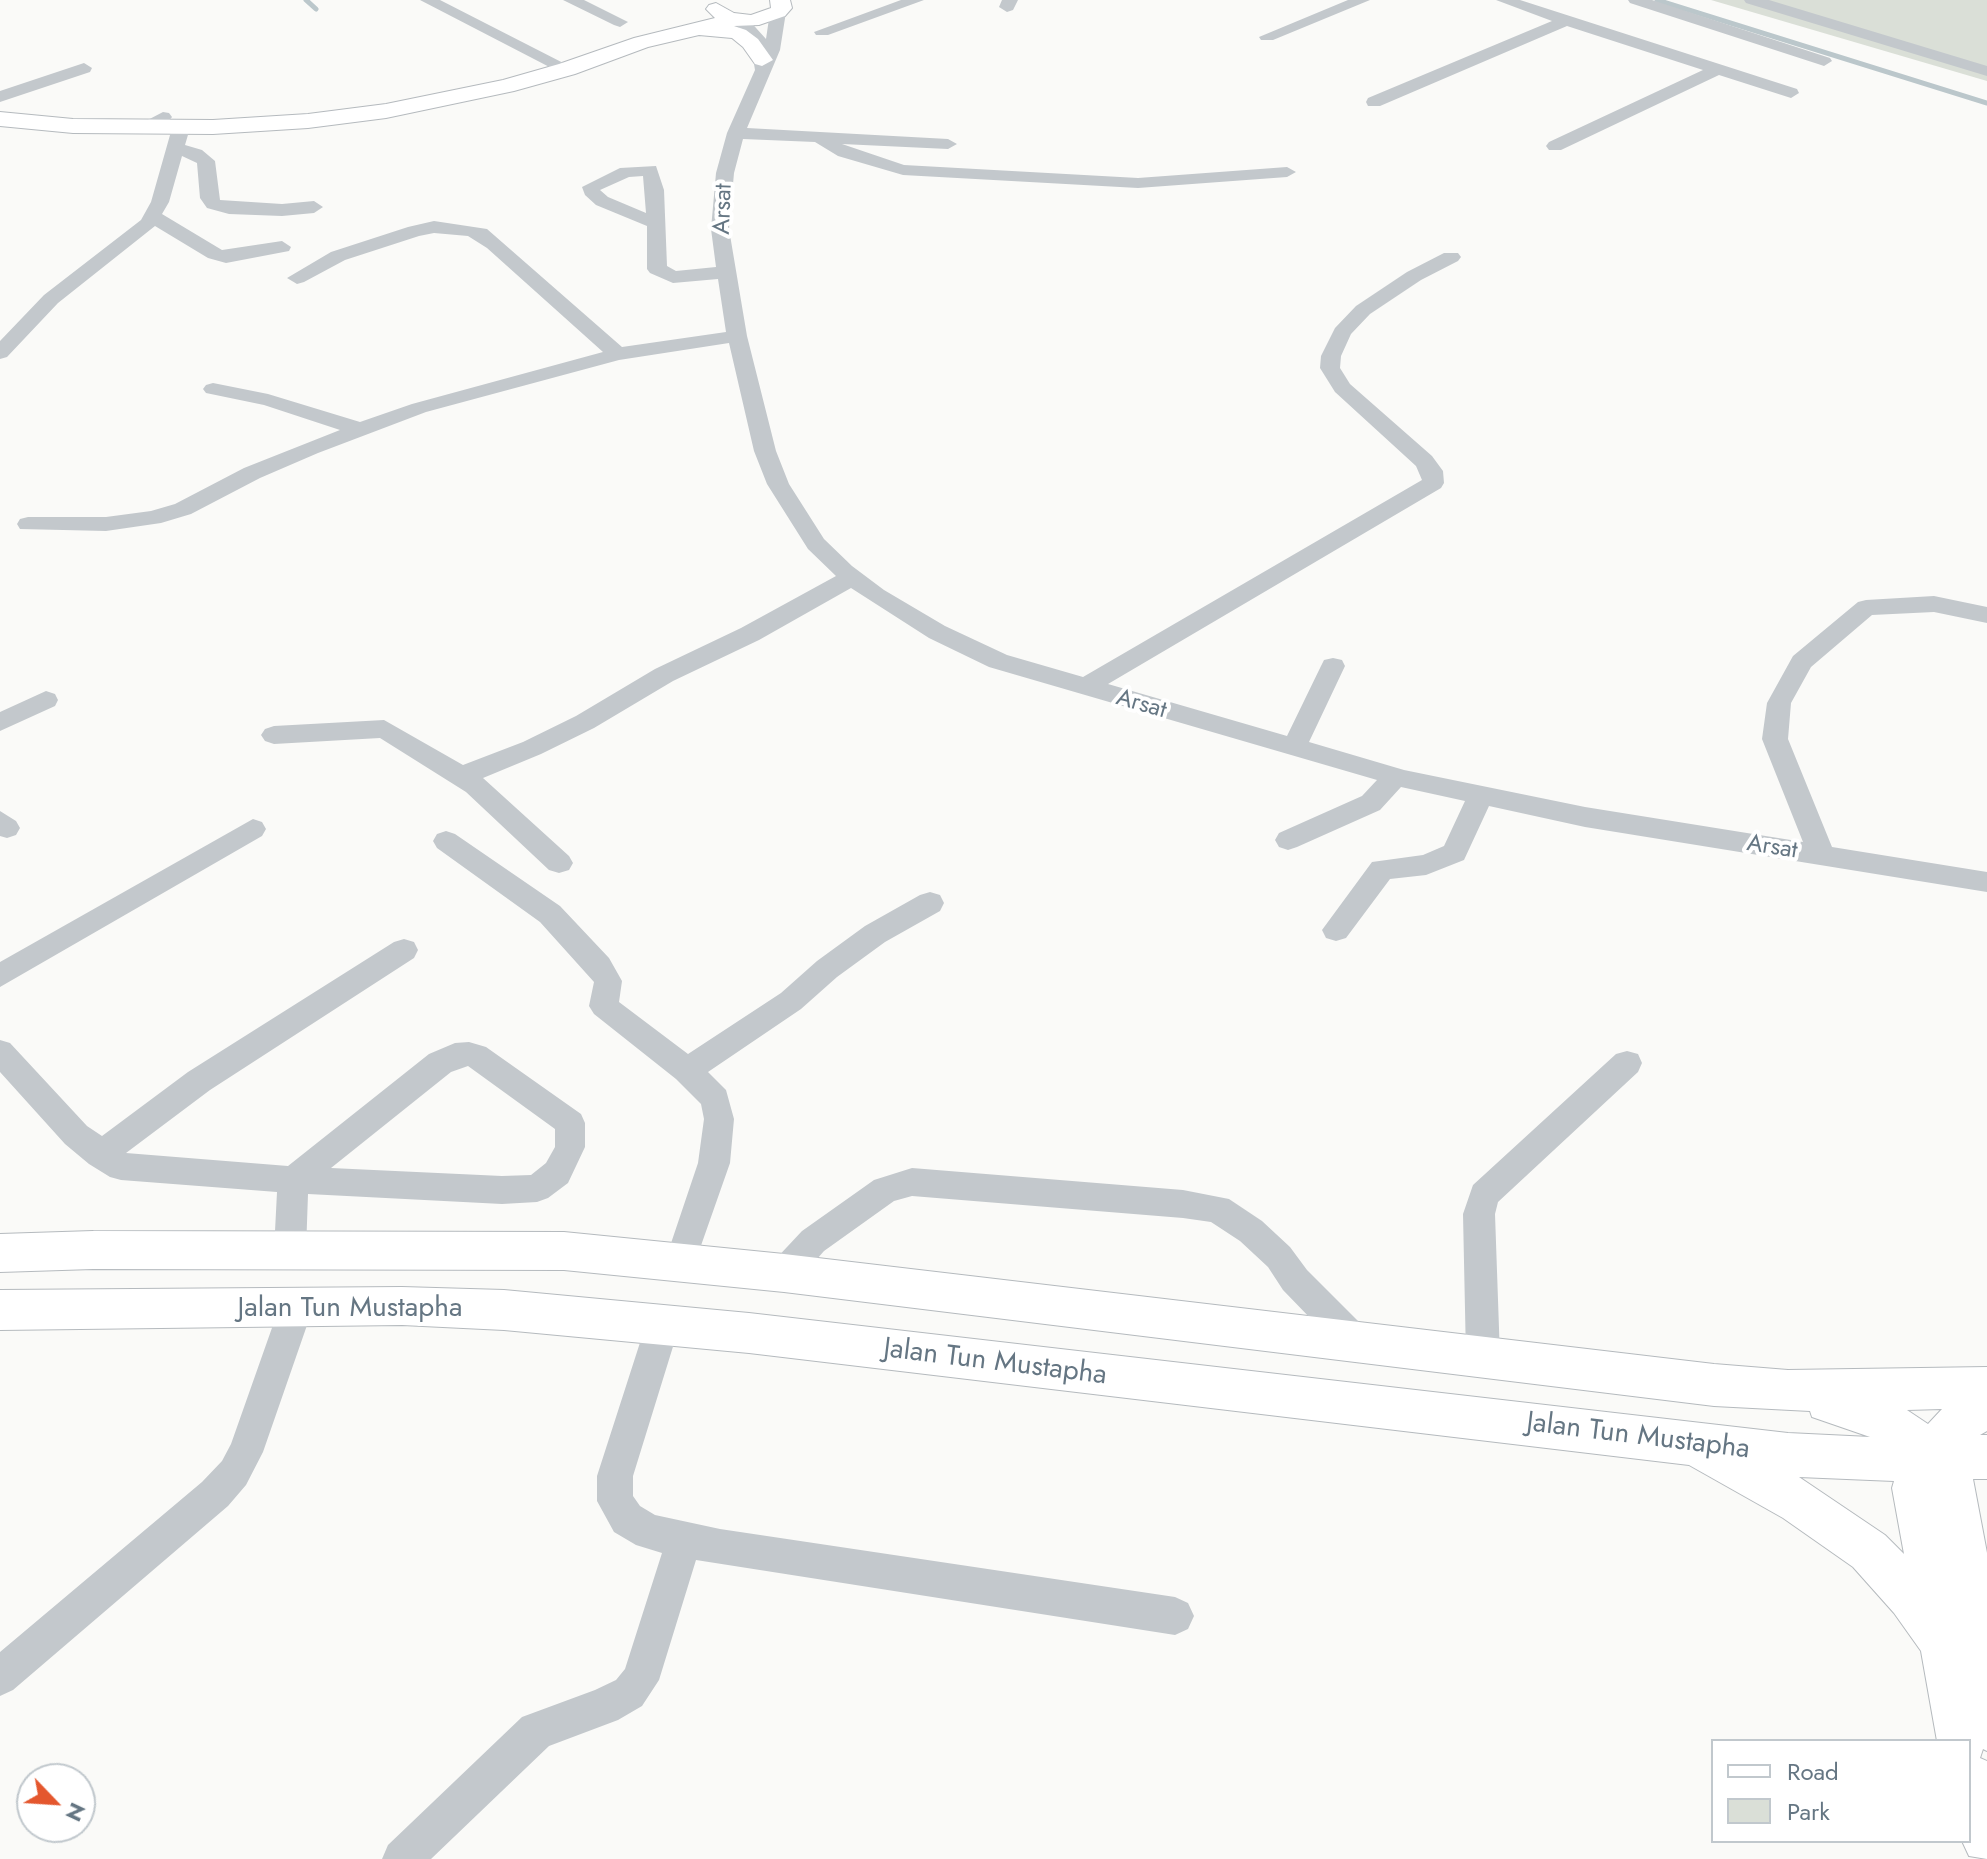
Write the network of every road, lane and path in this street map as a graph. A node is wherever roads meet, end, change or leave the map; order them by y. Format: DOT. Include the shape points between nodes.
graph roads {
  1 [pos="428,0"];
  2 [pos="571,0"];
  3 [pos="797,0"];
  4 [pos="916,0"];
  5 [pos="1362,0"];
  6 [pos="1504,0"];
  7 [pos="1636,0"];
  8 [pos="1752,0"];
  9 [pos="715,2"];
  10 [pos="856,4"];
  11 [pos="779,6"];
  12 [pos="873,14"];
  13 [pos="1691,18"];
  14 [pos="737,20"];
  15 [pos="1567,20"];
  16 [pos="620,22"];
  17 [pos="681,31"];
  18 [pos="822,32"];
  19 [pos="1267,37"];
  20 [pos="647,39"];
  21 [pos="1652,48"];
  22 [pos="766,60"];
  23 [pos="1824,61"];
  24 [pos="84,68"];
  25 [pos="567,69"];
  26 [pos="1718,69"];
  27 [pos="1987,71"];
  28 [pos="1791,93"];
  29 [pos="0,97"];
  30 [pos="1374,102"];
  31 [pos="0,119"];
  32 [pos="166,130"];
  33 [pos="736,133"];
  34 [pos="820,138"];
  35 [pos="948,144"];
  36 [pos="1555,146"];
  37 [pos="1287,172"];
  38 [pos="314,207"];
  39 [pos="153,216"];
  40 [pos="655,223"];
  41 [pos="282,247"];
  42 [pos="1451,257"];
  43 [pos="727,272"];
  44 [pos="297,278"];
  45 [pos="737,336"];
  46 [pos="0,353"];
  47 [pos="618,354"];
  48 [pos="213,389"];
  49 [pos="362,430"];
  50 [pos="28,524"];
  51 [pos="853,577"];
  52 [pos="1987,615"];
  53 [pos="1333,666"];
  54 [pos="1083,688"];
  55 [pos="46,700"];
  56 [pos="0,722"];
  57 [pos="274,735"];
  58 [pos="1293,749"];
  59 [pos="461,776"];
  60 [pos="1395,777"];
  61 [pos="1481,795"];
  62 [pos="253,829"];
  63 [pos="1288,840"];
  64 [pos="446,841"];
  65 [pos="1822,856"];
  66 [pos="559,863"];
  67 [pos="1987,882"];
  68 [pos="930,903"];
  69 [pos="1336,930"];
  70 [pos="404,950"];
  71 [pos="0,976"];
  72 [pos="0,1052"];
  73 [pos="1627,1063"];
  74 [pos="687,1070"];
  75 [pos="100,1155"];
  76 [pos="293,1180"];
  77 [pos="290,1251"];
  78 [pos="0,1253"];
  79 [pos="680,1264"];
  80 [pos="784,1273"];
  81 [pos="296,1308"];
  82 [pos="0,1310"];
  83 [pos="663,1324"];
  84 [pos="1356,1342"];
  85 [pos="1483,1357"];
  86 [pos="1987,1388"];
  87 [pos="1788,1391"];
  88 [pos="1987,1406"];
  89 [pos="1694,1444"];
  90 [pos="1987,1457"];
  91 [pos="1931,1458"];
  92 [pos="684,1539"];
  93 [pos="1987,1547"];
  94 [pos="1969,1598"];
  95 [pos="1175,1616"];
  96 [pos="1944,1641"];
  97 [pos="1985,1676"];
  98 [pos="0,1677"];
  99 [pos="1987,1726"];
  100 [pos="1962,1739"];
  101 [pos="1971,1786"];
  102 [pos="1987,1838"];
  103 [pos="402,1859"];
  1 -- 25 [label="street"];
  2 -- 16 [label="street"];
  3 -- 22 [label="main road"];
  4 -- 12 [label="street"];
  5 -- 19 [label="street"];
  6 -- 15 [label="street"];
  7 -- 13 [label="street"];
  8 -- 27 [label="street"];
  9 -- 14 [label="main road" via="718,13"];
  9 -- 20 [label="main road"];
  10 -- 12 [label="street"];
  11 -- 14 [label="main road" via="763,19"];
  11 -- 22 [label="street, Arsat"];
  12 -- 18 [label="street"];
  13 -- 21 [label="street"];
  13 -- 23 [label="street"];
  14 -- 17 [label="main road"];
  14 -- 22 [label="street" via="758,39"];
  15 -- 21 [label="street"];
  15 -- 30 [label="street"];
  17 -- 20 [label="main road"];
  17 -- 22 [label="main road" via="731,31"];
  20 -- 25 [label="main road"];
  21 -- 26 [label="street"];
  22 -- 33 [label="street, Arsat"];
  24 -- 29 [label="street"];
  25 -- 32 [label="main road" via="386,111"];
  26 -- 28 [label="street"];
  26 -- 36 [label="street"];
  31 -- 32 [label="main road"];
  32 -- 38 [label="street" via="206,161 213,204"];
  32 -- 39 [label="street"];
  33 -- 34 [label="street"];
  33 -- 43 [label="street, Arsat" via="725,173 720,229"];
  34 -- 35 [label="street"];
  34 -- 37 [label="street" via="844,152 915,171 1138,183"];
  39 -- 41 [label="street" via="215,254 239,257"];
  39 -- 46 [label="street" via="135,236 51,299"];
  40 -- 43 [label="street" via="655,263 662,272 673,277"];
  42 -- 54 [label="street" via="1363,310 1342,332 1330,368 1342,388 1424,461 1433,483"];
  43 -- 45 [label="street, Arsat"];
  44 -- 47 [label="street" via="338,256 415,231 468,230 494,244"];
  45 -- 47 [label="street"];
  45 -- 51 [label="street, Arsat" via="778,484 816,544"];
  47 -- 49 [label="street" via="419,408"];
  48 -- 49 [label="street"];
  49 -- 50 [label="street" via="153,518"];
  51 -- 54 [label="street, Arsat" via="937,632 998,661"];
  51 -- 59 [label="street" via="585,722"];
  52 -- 65 [label="street" via="1934,604 1866,608 1802,662 1779,703 1775,739"];
  53 -- 58 [label="street"];
  54 -- 58 [label="street, Arsat"];
  55 -- 56 [label="street"];
  57 -- 59 [label="street" via="384,729"];
  58 -- 60 [label="street, Arsat"];
  59 -- 66 [label="street"];
  60 -- 61 [label="street, Arsat"];
  60 -- 63 [label="street" via="1371,803"];
  61 -- 65 [label="street, Arsat"];
  61 -- 69 [label="street" via="1454,853 1426,865 1382,869"];
  62 -- 71 [label="street"];
  64 -- 74 [label="street" via="550,914 608,981 604,1006"];
  65 -- 67 [label="street, Arsat"];
  68 -- 74 [label="street" via="875,934 791,1001"];
  70 -- 75 [label="street" via="199,1081"];
  72 -- 75 [label="street"];
  73 -- 85 [label="street" via="1484,1195 1479,1214"];
  74 -- 79 [label="street" via="715,1099 719,1119 714,1163"];
  75 -- 76 [label="street" via="121,1167"];
  76 -- 76 [label="street" via="537,1188 564,1160 570,1123 476,1056 455,1055"];
  76 -- 77 [label="street"];
  77 -- 78 [label="main road"];
  77 -- 79 [label="main road" via="564,1251"];
  79 -- 80 [label="main road"];
  80 -- 84 [label="main road"];
  80 -- 84 [label="street" via="813,1241 855,1211 885,1190 912,1182 1195,1206 1218,1209 1251,1231"];
  81 -- 82 [label="main road, Jalan Tun Mustapha"];
  81 -- 83 [label="main road, Jalan Tun Mustapha" via="445,1307"];
  81 -- 98 [label="street" via="234,1473"];
  83 -- 89 [label="main road, Jalan Tun Mustapha"];
  83 -- 92 [label="street" via="615,1476 615,1501 627,1519 649,1532"];
  84 -- 85 [label="main road"];
  85 -- 87 [label="main road"];
  86 -- 87 [label="main road"];
  87 -- 91 [label="main road" via="1870,1413 1906,1433"];
  88 -- 91 [label="main road" via="1957,1425"];
  89 -- 91 [label="main road, Jalan Tun Mustapha" via="1788,1455"];
  89 -- 96 [label="main road" via="1799,1502 1869,1551"];
  90 -- 91 [label="main road, Jalan Tun Mustapha"];
  91 -- 94 [label="main road" via="1954,1488"];
  91 -- 96 [label="main road" via="1915,1488"];
  92 -- 95 [label="street"];
  92 -- 103 [label="street" via="640,1680 629,1693 536,1731"];
  93 -- 94 [label="main road"];
  94 -- 97 [label="main road"];
  96 -- 100 [label="main road"];
  97 -- 99 [label="main road"];
  101 -- 102 [label="main road"];
}
